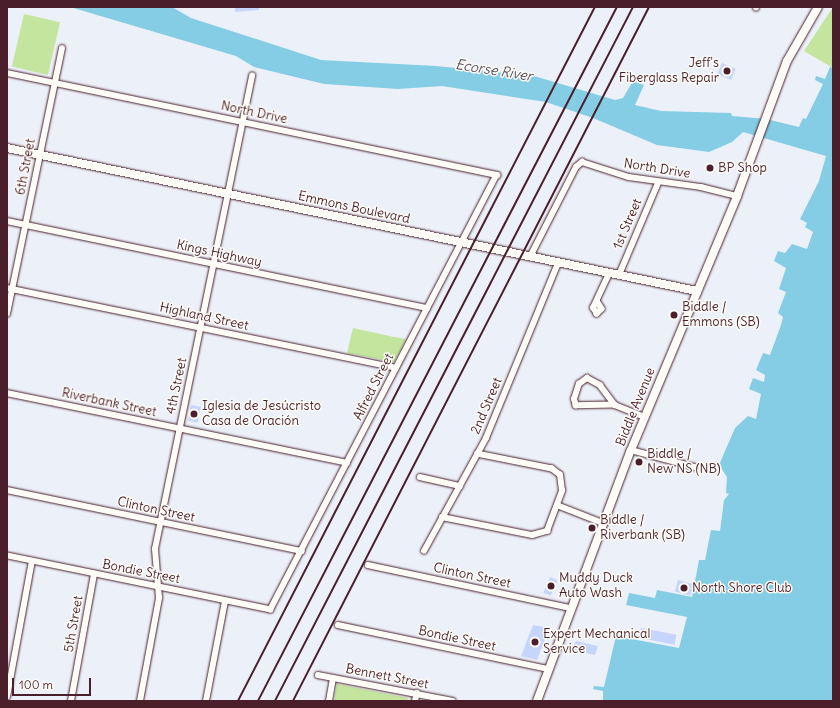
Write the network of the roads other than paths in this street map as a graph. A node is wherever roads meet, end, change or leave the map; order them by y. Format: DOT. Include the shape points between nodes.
graph roads {
  1 [pos="818,7"];
  2 [pos="62,49"];
  3 [pos="7,73"];
  4 [pos="252,76"];
  5 [pos="54,82"];
  6 [pos="242,122"];
  7 [pos="7,148"];
  8 [pos="39,155"];
  9 [pos="497,175"];
  10 [pos="658,182"];
  11 [pos="228,194"];
  12 [pos="737,196"];
  13 [pos="7,221"];
  14 [pos="25,225"];
  15 [pos="461,242"];
  16 [pos="530,258"];
  17 [pos="213,264"];
  18 [pos="558,264"];
  19 [pos="609,273"];
  20 [pos="619,275"];
  21 [pos="10,288"];
  22 [pos="697,291"];
  23 [pos="597,302"];
  24 [pos="427,308"];
  25 [pos="7,314"];
  26 [pos="200,328"];
  27 [pos="396,368"];
  28 [pos="7,392"];
  29 [pos="615,405"];
  30 [pos="644,417"];
  31 [pos="180,429"];
  32 [pos="632,450"];
  33 [pos="477,454"];
  34 [pos="347,463"];
  35 [pos="695,467"];
  36 [pos="420,477"];
  37 [pos="460,486"];
  38 [pos="7,490"];
  39 [pos="557,505"];
  40 [pos="442,518"];
  41 [pos="161,522"];
  42 [pos="603,523"];
  43 [pos="302,551"];
  44 [pos="424,551"];
  45 [pos="7,556"];
  46 [pos="32,561"];
  47 [pos="368,565"];
  48 [pos="94,574"];
  49 [pos="159,587"];
  50 [pos="225,601"];
  51 [pos="571,608"];
  52 [pos="271,610"];
  53 [pos="338,625"];
  54 [pos="548,670"];
  55 [pos="318,675"];
  56 [pos="333,678"];
  57 [pos="417,693"];
  58 [pos="7,697"];
  59 [pos="72,701"];
  60 [pos="140,701"];
  61 [pos="206,701"];
  62 [pos="329,701"];
  63 [pos="415,701"];
  64 [pos="453,701"];
  65 [pos="537,701"];
  1 -- 12 [label="main road, Biddle Avenue" via="794,47"];
  2 -- 5 [label="street, 6th Street"];
  3 -- 5 [label="street, North Drive"];
  4 -- 6 [label="street, 4th Street"];
  5 -- 6 [label="street, North Drive"];
  5 -- 8 [label="street, 6th Street"];
  6 -- 9 [label="street, North Drive"];
  6 -- 11 [label="street, 4th Street"];
  7 -- 8 [label="main road, Emmons Boulevard"];
  8 -- 11 [label="main road, Emmons Boulevard"];
  8 -- 14 [label="street, 6th Street"];
  9 -- 15 [label="street, Alfred Street"];
  10 -- 12 [label="street, North Drive" via="701,187"];
  10 -- 16 [label="street, North Drive" via="623,176 582,162 576,167"];
  10 -- 20 [label="street, 1st Street"];
  11 -- 15 [label="main road, Emmons Boulevard"];
  11 -- 17 [label="street, 4th Street"];
  12 -- 22 [label="main road, Biddle Avenue"];
  13 -- 14 [label="street, Kings Highway"];
  14 -- 17 [label="street, Kings Highway"];
  14 -- 21 [label="street, 6th Street"];
  15 -- 16 [label="main road, Emmons Boulevard"];
  15 -- 24 [label="street, Alfred Street"];
  16 -- 18 [label="main road, Emmons Boulevard"];
  17 -- 24 [label="street, Kings Highway"];
  17 -- 26 [label="street, 4th Street"];
  18 -- 19 [label="main road, Emmons Boulevard"];
  18 -- 33 [label="street, 2nd Street"];
  19 -- 20 [label="main road, Emmons Boulevard"];
  19 -- 23 [label="street"];
  20 -- 22 [label="main road, Emmons Boulevard"];
  21 -- 25 [label="street, 6th Street"];
  21 -- 26 [label="street, Highland Street"];
  22 -- 30 [label="main road, Biddle Avenue"];
  24 -- 27 [label="street, Alfred Street"];
  26 -- 27 [label="street, Highland Street"];
  26 -- 31 [label="street, 4th Street"];
  27 -- 34 [label="street, Alfred Street"];
  28 -- 31 [label="street, Riverbank Street"];
  29 -- 29 [label="street" via="592,379 579,384 574,398 576,406 582,408"];
  29 -- 30 [label="street"];
  30 -- 32 [label="main road, Biddle Avenue"];
  31 -- 34 [label="street, Riverbank Street"];
  31 -- 41 [label="street, 4th Street"];
  32 -- 35 [label="street"];
  32 -- 42 [label="main road, Biddle Avenue"];
  33 -- 37 [label="street, 2nd Street"];
  33 -- 39 [label="street" via="554,470 563,482"];
  34 -- 43 [label="street, Alfred Street"];
  36 -- 37 [label="street"];
  37 -- 40 [label="street, 2nd Street"];
  38 -- 41 [label="street, Clinton Street"];
  39 -- 40 [label="street" via="547,531 536,536"];
  39 -- 42 [label="street"];
  40 -- 44 [label="street, 2nd Street"];
  41 -- 43 [label="street, Clinton Street"];
  41 -- 49 [label="street, 4th Street" via="155,549"];
  42 -- 51 [label="main road, Biddle Avenue"];
  43 -- 52 [label="street, Alfred Street"];
  45 -- 46 [label="street, Bondie Street"];
  46 -- 48 [label="street, Bondie Street"];
  46 -- 58 [label="street"];
  47 -- 51 [label="street, Clinton Street"];
  48 -- 49 [label="street, Bondie Street"];
  48 -- 59 [label="street, 5th Street"];
  49 -- 50 [label="street, Bondie Street"];
  49 -- 60 [label="street, 4th Street"];
  50 -- 52 [label="street, Bondie Street"];
  50 -- 61 [label="street"];
  51 -- 54 [label="main road, Biddle Avenue"];
  53 -- 54 [label="street, Bondie Street"];
  54 -- 65 [label="main road, Biddle Avenue"];
  55 -- 56 [label="street, Bennett Street"];
  56 -- 57 [label="street, Bennett Street"];
  56 -- 62 [label="street"];
  57 -- 63 [label="street"];
  57 -- 64 [label="street, Bennett Street"];
}
